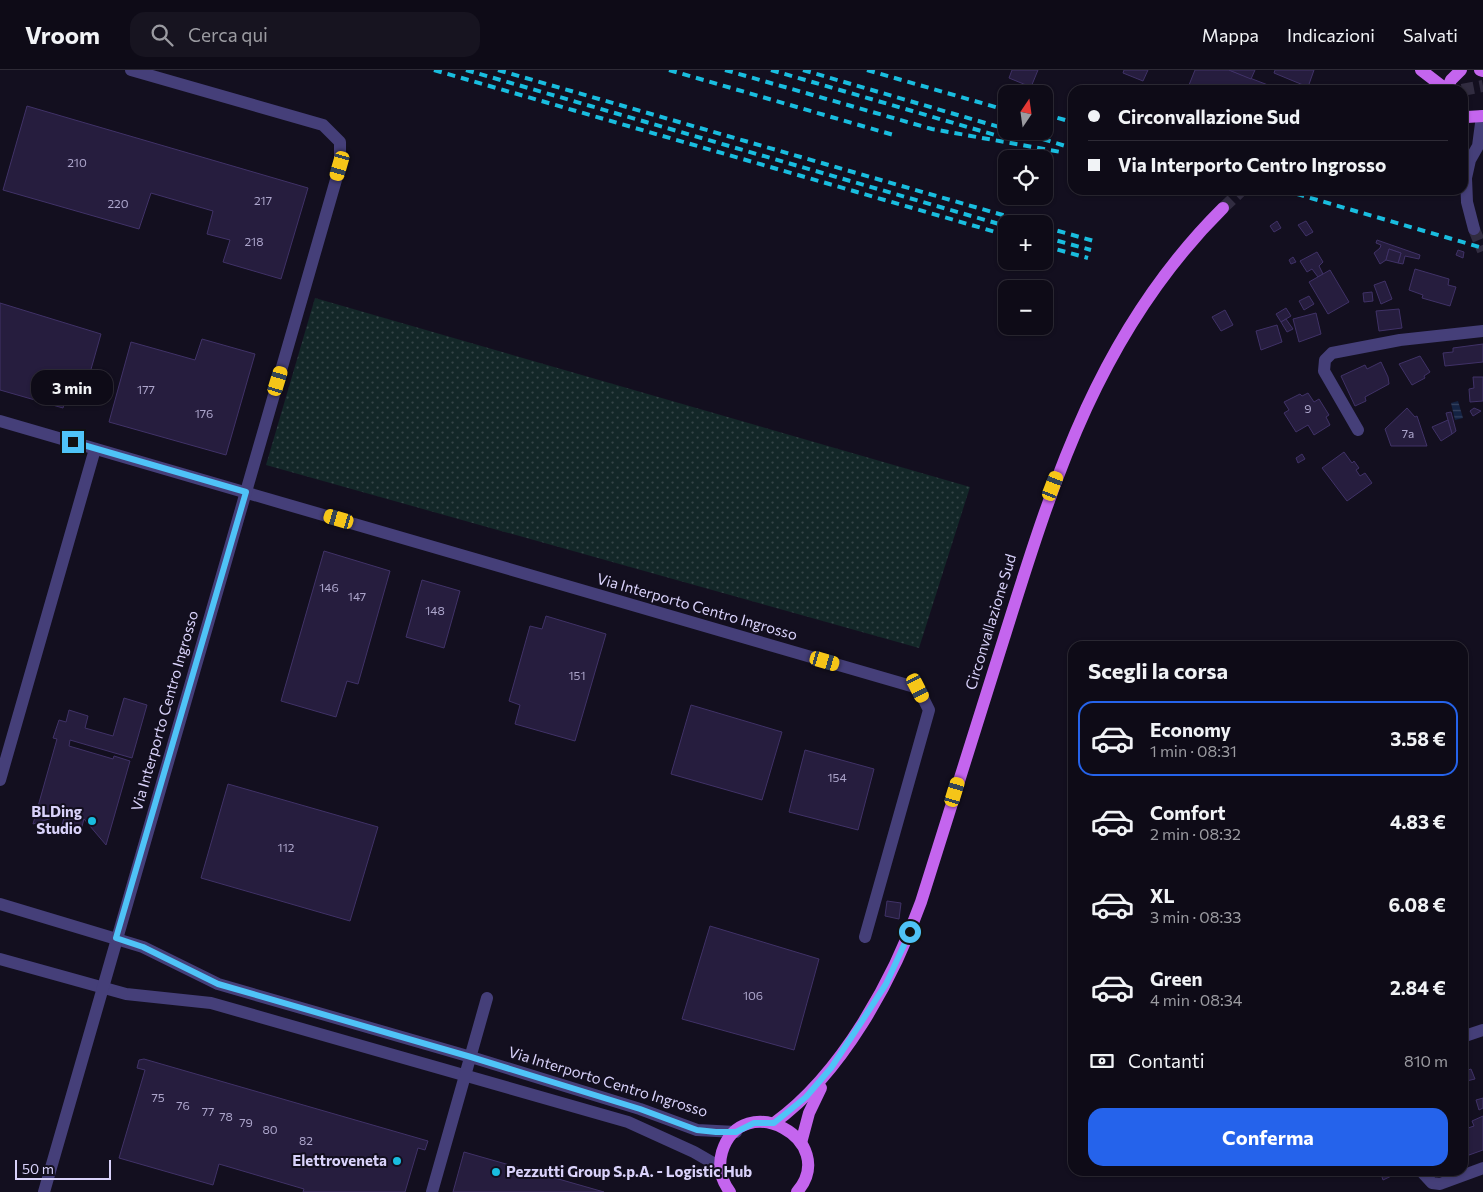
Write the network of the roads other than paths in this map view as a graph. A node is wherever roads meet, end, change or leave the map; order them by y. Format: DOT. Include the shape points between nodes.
graph roads {
  1 [pos="130,70"];
  2 [pos="1421,70"];
  3 [pos="1457,71"];
  4 [pos="1440,85"];
  5 [pos="1450,85"];
  6 [pos="1468,116"];
  7 [pos="1483,116"];
  8 [pos="1468,123"];
  9 [pos="1478,146"];
  10 [pos="1468,170"];
  11 [pos="1466,195"];
  12 [pos="1223,208"];
  13 [pos="1474,229"];
  14 [pos="1483,331"];
  15 [pos="0,422"];
  16 [pos="1358,430"];
  17 [pos="95,449"];
  18 [pos="246,492"];
  19 [pos="0,780"];
  20 [pos="0,904"];
  21 [pos="865,937"];
  22 [pos="116,938"];
  23 [pos="0,959"];
  24 [pos="102,989"];
  25 [pos="487,998"];
  26 [pos="1483,1030"];
  27 [pos="1468,1035"];
  28 [pos="471,1057"];
  29 [pos="831,1068"];
  30 [pos="466,1076"];
  31 [pos="774,1123"];
  32 [pos="736,1132"];
  33 [pos="801,1143"];
  34 [pos="720,1167"];
  35 [pos="1483,1168"];
  36 [pos="1468,1174"];
  37 [pos="1426,1176"];
  38 [pos="1462,1176"];
  39 [pos="44,1192"];
  40 [pos="432,1192"];
  41 [pos="730,1192"];
  42 [pos="797,1192"];
  1 -- 18 [label="street, Via Interporto Centro Ingrosso" via="323,126 340,142 340,166"];
  2 -- 4 [label="main road"];
  3 -- 5 [label="main road"];
  6 -- 7 [label="main road"];
  7 -- 9 [label="street"];
  8 -- 9 [label="street"];
  9 -- 10 [label="street"];
  11 -- 13 [label="street"];
  12 -- 29 [label="main road, Circonvallazione Sud" via="1197,233 1146,299 1117,344 1086,405 1042,515 910,932 886,984"];
  14 -- 16 [label="street" via="1400,340 1332,353 1325,360 1324,371"];
  15 -- 17 [label="street, Via Interporto Centro Ingrosso"];
  17 -- 18 [label="street, Via Interporto Centro Ingrosso"];
  17 -- 19 [label="street"];
  18 -- 21 [label="street, Via Interporto Centro Ingrosso" via="918,688 929,710"];
  18 -- 22 [label="street, Via Interporto Centro Ingrosso"];
  20 -- 22 [label="street, Via Interporto Centro Ingrosso"];
  22 -- 24 [label="street, Via Interporto Centro Ingrosso"];
  22 -- 28 [label="street, Via Interporto Centro Ingrosso" via="143,947 218,984"];
  23 -- 24 [label="street"];
  24 -- 30 [label="street" via="211,1003"];
  24 -- 39 [label="street, Via Interporto Centro Ingrosso"];
  25 -- 28 [label="street"];
  26 -- 27 [label="street"];
  28 -- 30 [label="street"];
  28 -- 32 [label="street, Via Interporto Centro Ingrosso" via="697,1130"];
  29 -- 31 [label="main road" via="806,1097"];
  29 -- 33 [label="main road" via="809,1113"];
  30 -- 34 [label="street" via="628,1122"];
  30 -- 40 [label="street"];
  31 -- 32 [label="main road" via="754,1123"];
  31 -- 33 [label="main road" via="794,1134"];
  32 -- 34 [label="main road" via="724,1148"];
  33 -- 42 [label="main road" via="807,1166"];
  34 -- 41 [label="main road"];
  35 -- 36 [label="street"];
  37 -- 38 [label="street" via="1432,1183 1440,1184"];
}
